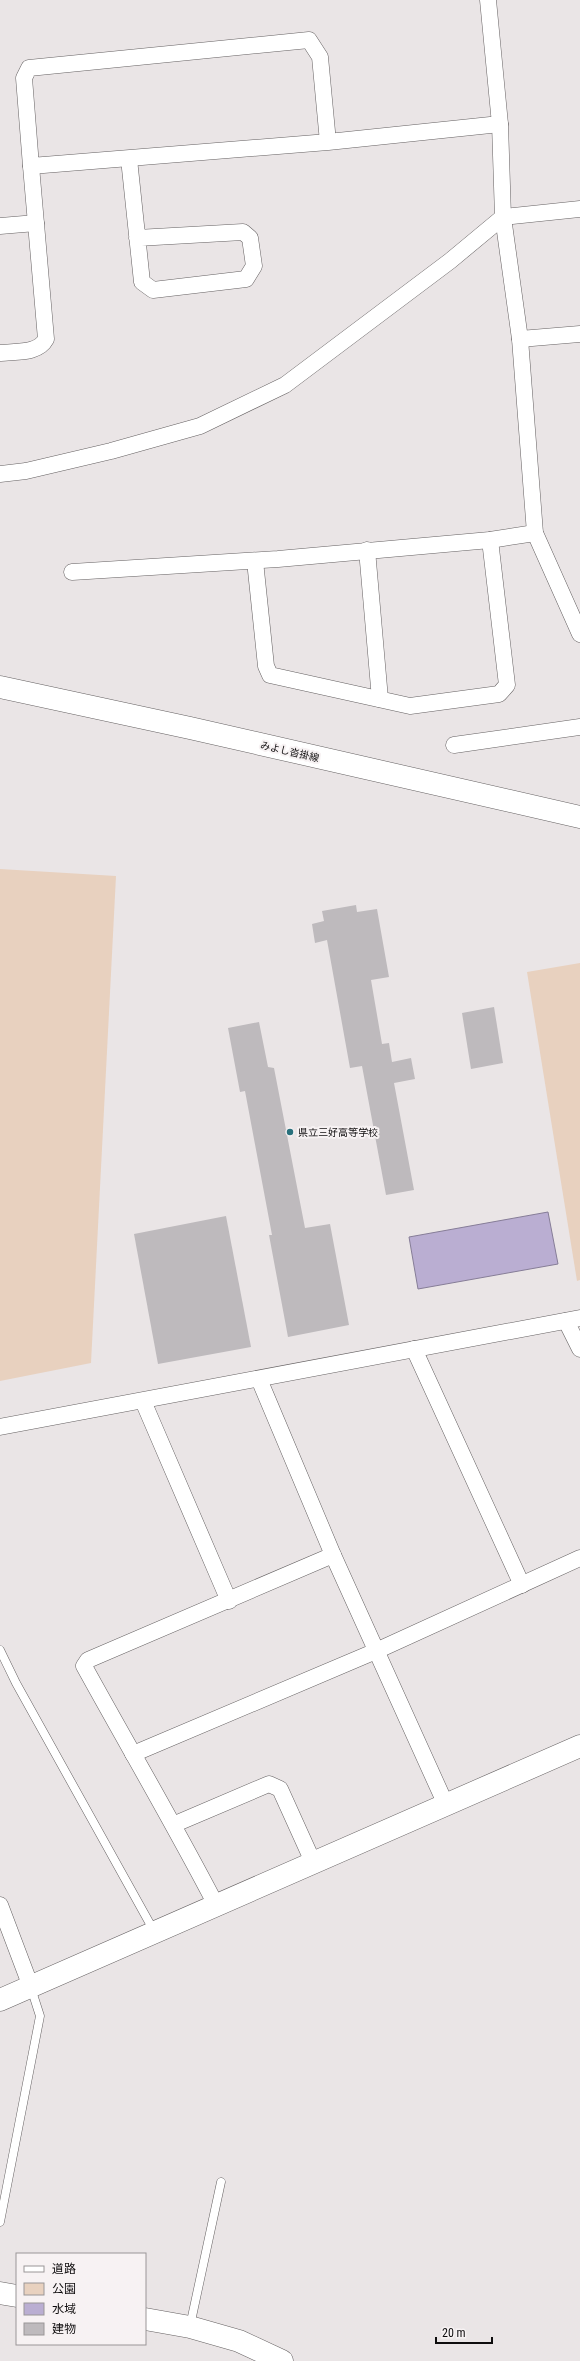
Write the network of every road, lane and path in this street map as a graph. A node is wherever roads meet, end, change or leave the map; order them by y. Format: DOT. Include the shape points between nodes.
graph roads {
  1 [pos="488,0"];
  2 [pos="500,124"];
  3 [pos="328,142"];
  4 [pos="130,159"];
  5 [pos="31,166"];
  6 [pos="580,209"];
  7 [pos="503,217"];
  8 [pos="36,223"];
  9 [pos="0,226"];
  10 [pos="137,238"];
  11 [pos="580,334"];
  12 [pos="520,339"];
  13 [pos="0,353"];
  14 [pos="0,474"];
  15 [pos="535,533"];
  16 [pos="490,540"];
  17 [pos="367,550"];
  18 [pos="255,561"];
  19 [pos="72,572"];
  20 [pos="580,634"];
  21 [pos="0,687"];
  22 [pos="380,699"];
  23 [pos="580,726"];
  24 [pos="454,745"];
  25 [pos="580,817"];
  26 [pos="573,1320"];
  27 [pos="414,1348"];
  28 [pos="580,1349"];
  29 [pos="259,1379"];
  30 [pos="143,1401"];
  31 [pos="0,1427"];
  32 [pos="333,1555"];
  33 [pos="580,1558"];
  34 [pos="522,1585"];
  35 [pos="229,1601"];
  36 [pos="0,1650"];
  37 [pos="376,1651"];
  38 [pos="580,1746"];
  39 [pos="133,1754"];
  40 [pos="446,1805"];
  41 [pos="174,1824"];
  42 [pos="313,1862"];
  43 [pos="0,1905"];
  44 [pos="216,1905"];
  45 [pos="154,1932"];
  46 [pos="31,1987"];
  47 [pos="0,2000"];
  48 [pos="221,2182"];
  49 [pos="0,2222"];
  50 [pos="0,2293"];
  51 [pos="16,2296"];
  52 [pos="146,2319"];
  53 [pos="190,2327"];
  54 [pos="282,2361"];
  1 -- 2 [label="street"];
  2 -- 3 [label="street"];
  2 -- 7 [label="street"];
  3 -- 4 [label="street"];
  3 -- 5 [label="street" via="320,57 309,40 29,68 24,78"];
  4 -- 5 [label="street"];
  4 -- 10 [label="street"];
  5 -- 8 [label="street"];
  6 -- 7 [label="street"];
  7 -- 12 [label="street"];
  7 -- 14 [label="street" via="450,261 285,385 200,426 110,451 26,471"];
  8 -- 9 [label="street"];
  8 -- 13 [label="street" via="46,339 42,346 36,349"];
  10 -- 10 [label="street" via="142,282 153,290 246,279 254,266 250,238 243,232"];
  11 -- 12 [label="street"];
  12 -- 15 [label="street"];
  15 -- 16 [label="street"];
  15 -- 20 [label="street"];
  16 -- 17 [label="street"];
  16 -- 22 [label="street" via="507,685 504,690 498,694 410,706"];
  17 -- 18 [label="street"];
  17 -- 22 [label="street"];
  18 -- 19 [label="street"];
  18 -- 22 [label="street" via="266,666 270,675"];
  21 -- 25 [label="street, みよし沓掛線"];
  23 -- 24 [label="street"];
  26 -- 27 [label="street"];
  26 -- 28 [label="street"];
  27 -- 29 [label="street"];
  27 -- 34 [label="street"];
  29 -- 30 [label="street"];
  29 -- 32 [label="street"];
  30 -- 31 [label="street"];
  30 -- 35 [label="street"];
  32 -- 35 [label="street"];
  32 -- 37 [label="street"];
  33 -- 34 [label="street"];
  34 -- 37 [label="street"];
  35 -- 39 [label="street" via="88,1660 84,1666"];
  36 -- 45 [label="lane"];
  37 -- 39 [label="street"];
  37 -- 40 [label="street"];
  38 -- 40 [label="street"];
  39 -- 41 [label="street"];
  40 -- 42 [label="street"];
  41 -- 42 [label="street" via="269,1784 280,1789"];
  41 -- 44 [label="street"];
  42 -- 44 [label="street"];
  43 -- 46 [label="street"];
  44 -- 45 [label="street"];
  45 -- 46 [label="street"];
  46 -- 47 [label="street"];
  46 -- 49 [label="lane" via="40,2016"];
  48 -- 53 [label="lane"];
  50 -- 51 [label="street"];
  52 -- 53 [label="street"];
  53 -- 54 [label="street" via="240,2341"];
}
